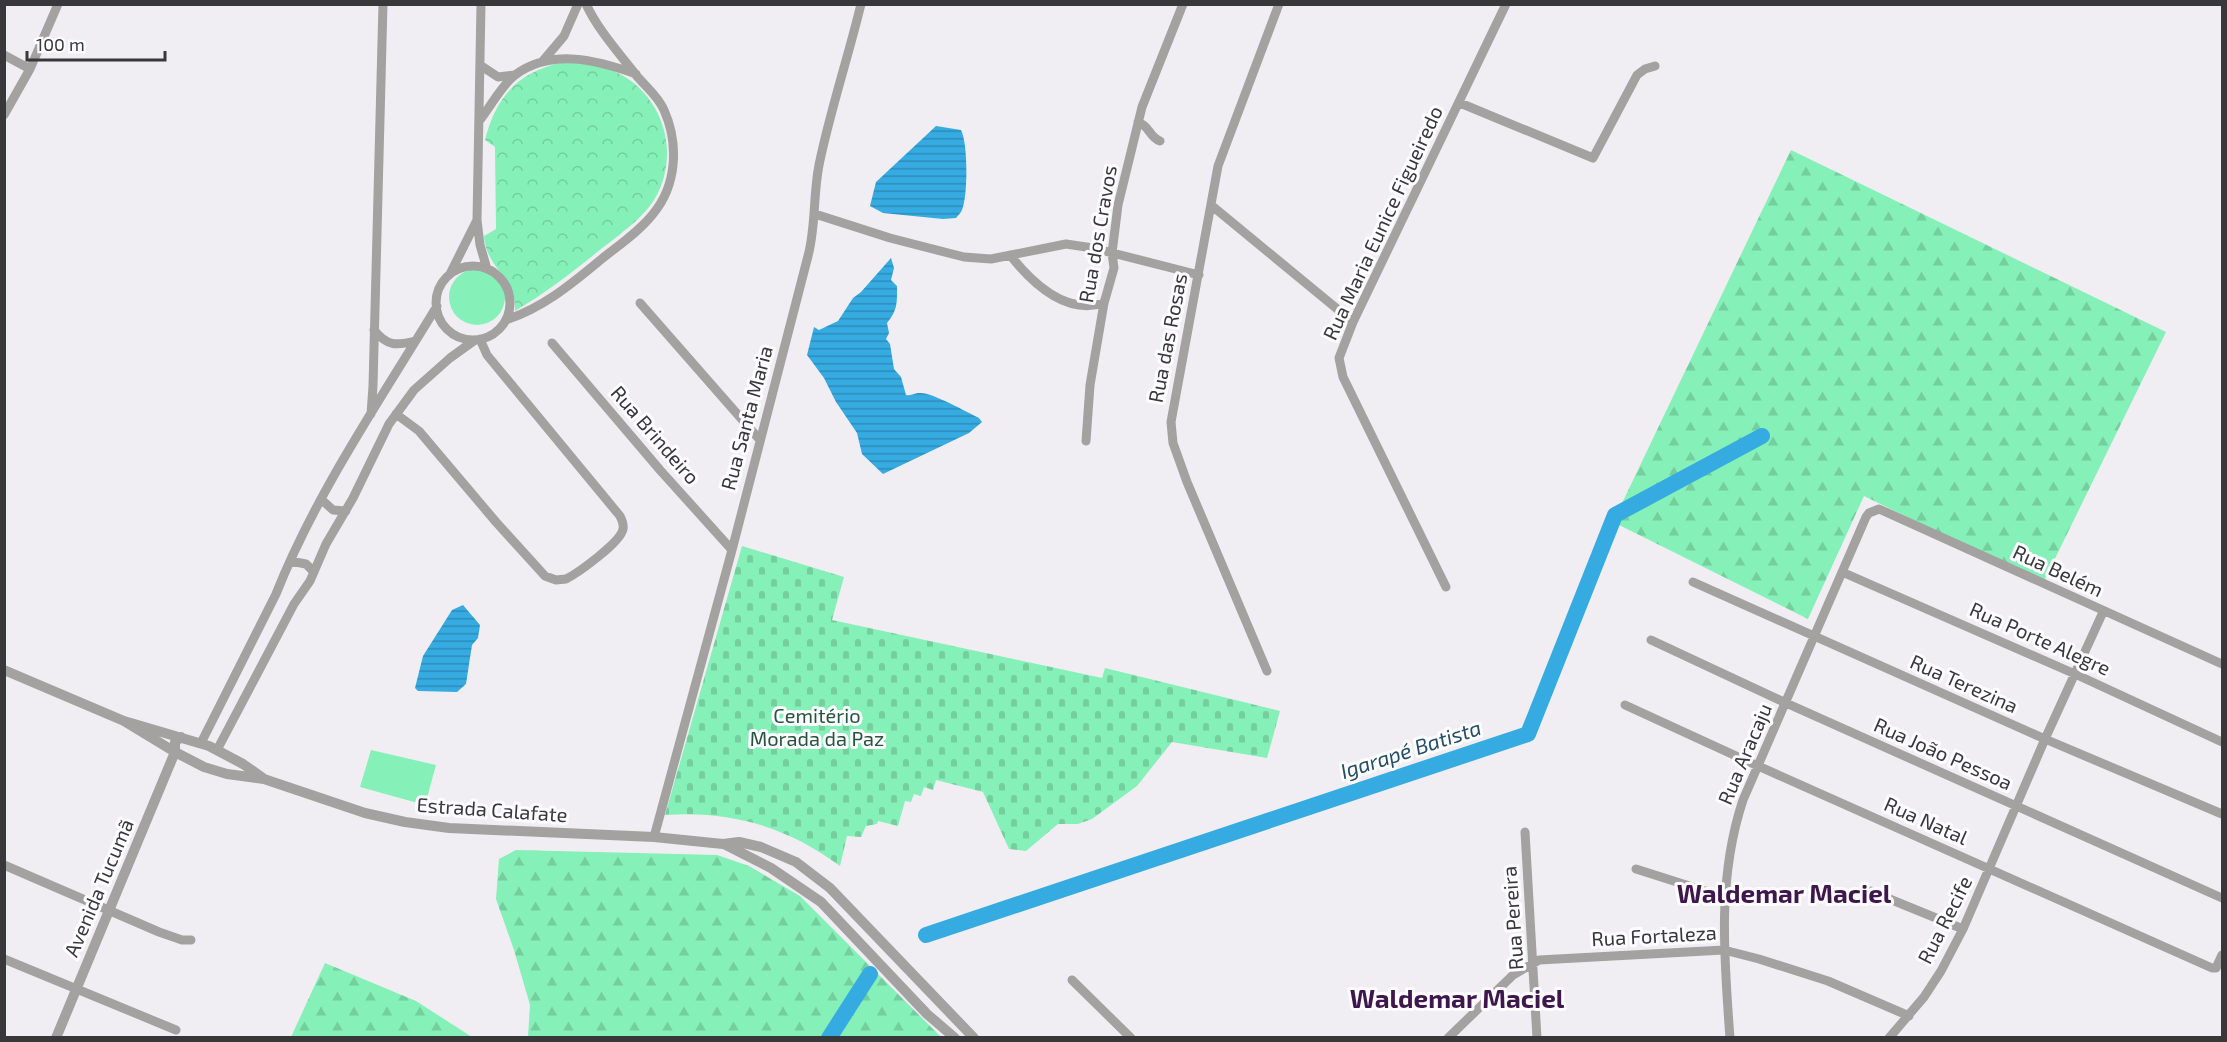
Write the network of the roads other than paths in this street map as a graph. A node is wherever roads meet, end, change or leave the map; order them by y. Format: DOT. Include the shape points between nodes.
graph roads {
  1 [pos="383,4"];
  2 [pos="481,4"];
  3 [pos="578,4"];
  4 [pos="586,4"];
  5 [pos="861,4"];
  6 [pos="1183,4"];
  7 [pos="1279,4"];
  8 [pos="1506,4"];
  9 [pos="56,5"];
  10 [pos="4,55"];
  11 [pos="542,62"];
  12 [pos="480,65"];
  13 [pos="1655,66"];
  14 [pos="30,69"];
  15 [pos="515,75"];
  16 [pos="636,75"];
  17 [pos="1460,103"];
  18 [pos="4,116"];
  19 [pos="480,120"];
  20 [pos="1138,122"];
  21 [pos="1160,141"];
  22 [pos="1211,205"];
  23 [pos="815,214"];
  24 [pos="477,220"];
  25 [pos="1112,253"];
  26 [pos="1010,255"];
  27 [pos="487,269"];
  28 [pos="449,275"];
  29 [pos="1199,275"];
  30 [pos="640,303"];
  31 [pos="1104,303"];
  32 [pos="437,306"];
  33 [pos="506,320"];
  34 [pos="1353,322"];
  35 [pos="374,330"];
  36 [pos="477,339"];
  37 [pos="415,341"];
  38 [pos="552,343"];
  39 [pos="396,414"];
  40 [pos="370,417"];
  41 [pos="760,440"];
  42 [pos="1086,441"];
  43 [pos="322,500"];
  44 [pos="1879,509"];
  45 [pos="346,511"];
  46 [pos="732,550"];
  47 [pos="291,561"];
  48 [pos="314,572"];
  49 [pos="1842,572"];
  50 [pos="1693,582"];
  51 [pos="1446,587"];
  52 [pos="2103,612"];
  53 [pos="1815,637"];
  54 [pos="1651,640"];
  55 [pos="2223,664"];
  56 [pos="4,670"];
  57 [pos="1267,671"];
  58 [pos="2075,674"];
  59 [pos="1786,703"];
  60 [pos="1625,705"];
  61 [pos="124,721"];
  62 [pos="181,737"];
  63 [pos="2045,739"];
  64 [pos="2223,742"];
  65 [pos="201,743"];
  66 [pos="175,752"];
  67 [pos="222,752"];
  68 [pos="1758,766"];
  69 [pos="217,770"];
  70 [pos="264,779"];
  71 [pos="2017,807"];
  72 [pos="2223,814"];
  73 [pos="1525,832"];
  74 [pos="654,837"];
  75 [pos="723,844"];
  76 [pos="4,865"];
  77 [pos="1636,869"];
  78 [pos="1990,869"];
  79 [pos="1870,891"];
  80 [pos="1724,897"];
  81 [pos="2223,898"];
  82 [pos="111,910"];
  83 [pos="1963,929"];
  84 [pos="191,940"];
  85 [pos="1724,950"];
  86 [pos="2223,955"];
  87 [pos="4,958"];
  88 [pos="1534,963"];
  89 [pos="1072,980"];
  90 [pos="76,989"];
  91 [pos="1909,1016"];
  92 [pos="176,1030"];
  93 [pos="56,1038"];
  94 [pos="955,1038"];
  95 [pos="974,1038"];
  96 [pos="1131,1038"];
  97 [pos="1448,1038"];
  98 [pos="1537,1038"];
  99 [pos="1730,1038"];
  100 [pos="1889,1038"];
  1 -- 35 [label="street"];
  2 -- 12 [label="street"];
  3 -- 11 [label="street" via="564,36"];
  4 -- 16 [label="street"];
  5 -- 23 [label="street, Rua Santa Maria" via="820,162"];
  6 -- 20 [label="street, Rua dos Cravos"];
  7 -- 22 [label="street, Rua das Rosas" via="1223,148"];
  8 -- 17 [label="street, Rua Maria Eunice Figueiredo"];
  9 -- 14 [label="street"];
  10 -- 14 [label="street"];
  11 -- 15 [label="street"];
  11 -- 16 [label="street" via="597,61"];
  12 -- 15 [label="street" via="498,77"];
  12 -- 19 [label="street"];
  13 -- 17 [label="street" via="1636,75 1593,158"];
  14 -- 18 [label="street"];
  15 -- 19 [label="street"];
  16 -- 33 [label="street" via="663,108 672,137 673,170 660,205 646,222 564,290 534,309"];
  17 -- 34 [label="street, Rua Maria Eunice Figueiredo"];
  19 -- 24 [label="street"];
  20 -- 21 [label="street"];
  20 -- 25 [label="street, Rua dos Cravos" via="1118,205"];
  22 -- 29 [label="street, Rua das Rosas"];
  22 -- 34 [label="street"];
  23 -- 26 [label="street" via="958,256 991,259"];
  23 -- 41 [label="street, Rua Santa Maria" via="813,236"];
  24 -- 27 [label="street"];
  24 -- 28 [label="street"];
  25 -- 26 [label="street" via="1066,244"];
  25 -- 29 [label="street"];
  25 -- 31 [label="street, Rua dos Cravos" via="1114,268"];
  26 -- 31 [label="street" via="1029,277 1055,297 1082,306"];
  27 -- 28 [label="street" via="467,267"];
  27 -- 33 [label="street" via="507,287 510,300"];
  28 -- 32 [label="street" via="438,292"];
  29 -- 57 [label="street, Rua das Rosas" via="1171,432 1187,482"];
  30 -- 41 [label="street"];
  31 -- 42 [label="street, Rua dos Cravos" via="1090,385"];
  32 -- 36 [label="street" via="446,327 459,337"];
  32 -- 37 [label="street"];
  33 -- 36 [label="street" via="495,333"];
  34 -- 51 [label="street, Rua Maria Eunice Figueiredo" via="1339,358 1340,371"];
  35 -- 37 [label="street" via="393,345"];
  35 -- 40 [label="street"];
  36 -- 39 [label="street" via="414,390"];
  36 -- 39 [label="street" via="620,516 624,526 616,541 566,579 545,576 419,431"];
  37 -- 40 [label="street"];
  38 -- 46 [label="street, Rua Brindeiro"];
  39 -- 45 [label="street"];
  40 -- 43 [label="street"];
  41 -- 46 [label="street, Rua Santa Maria"];
  43 -- 45 [label="street" via="333,510"];
  43 -- 47 [label="street"];
  44 -- 49 [label="street, Rua Aracaju" via="1866,517"];
  44 -- 52 [label="street, Rua Belém"];
  45 -- 48 [label="street"];
  46 -- 74 [label="street, Rua Santa Maria"];
  47 -- 48 [label="street" via="306,564"];
  47 -- 65 [label="street"];
  48 -- 67 [label="street" via="294,604"];
  49 -- 53 [label="street, Rua Aracaju"];
  49 -- 58 [label="street, Rua Porte Alegre"];
  50 -- 53 [label="street, Rua Terezina"];
  52 -- 55 [label="street, Rua Belém"];
  52 -- 58 [label="street, Rua Recife"];
  53 -- 59 [label="street, Rua Aracaju"];
  53 -- 63 [label="street, Rua Terezina"];
  54 -- 59 [label="street, Rua João Pessoa"];
  56 -- 61 [label="street, Estrada Calafate"];
  58 -- 63 [label="street, Rua Recife"];
  58 -- 64 [label="street, Rua Porte Alegre"];
  59 -- 68 [label="street, Rua Aracaju"];
  59 -- 71 [label="street, Rua João Pessoa"];
  60 -- 68 [label="street, Rua Natal"];
  61 -- 62 [label="street, Estrada Calafate"];
  61 -- 66 [label="street, Estrada Calafate"];
  62 -- 65 [label="street, Estrada Calafate"];
  62 -- 66 [label="street, Avenida Tucumã" via="176,741"];
  63 -- 71 [label="street, Rua Recife"];
  63 -- 72 [label="street, Rua Terezina"];
  65 -- 67 [label="street, Estrada Calafate"];
  66 -- 69 [label="street, Estrada Calafate"];
  66 -- 82 [label="street, Avenida Tucumã"];
  67 -- 69 [label="street" via="228,763"];
  67 -- 70 [label="street, Estrada Calafate"];
  68 -- 78 [label="street, Rua Natal"];
  68 -- 80 [label="street, Rua Aracaju" via="1734,826"];
  69 -- 70 [label="street, Estrada Calafate"];
  70 -- 74 [label="street, Estrada Calafate" via="365,813 405,822 449,828"];
  71 -- 78 [label="street, Rua Recife"];
  71 -- 81 [label="street, Rua João Pessoa"];
  73 -- 88 [label="street, Rua Pereira"];
  74 -- 75 [label="street, Estrada Calafate"];
  75 -- 94 [label="street, Estrada Calafate" via="771,868 821,902 927,1014"];
  75 -- 95 [label="street, Estrada Calafate" via="739,842 771,850 796,862 830,888"];
  76 -- 82 [label="street"];
  77 -- 80 [label="street"];
  78 -- 83 [label="street, Rua Recife"];
  78 -- 86 [label="street, Rua Natal" via="2212,968 2216,968"];
  79 -- 83 [label="street"];
  80 -- 85 [label="street, Rua Aracaju"];
  82 -- 84 [label="street" via="159,932"];
  82 -- 90 [label="street, Avenida Tucumã"];
  83 -- 91 [label="street, Rua Recife" via="1941,971"];
  85 -- 88 [label="street, Rua Fortaleza"];
  85 -- 91 [label="street, Rua Fortaleza" via="1828,981"];
  85 -- 99 [label="street, Rua Aracaju"];
  87 -- 90 [label="street"];
  88 -- 97 [label="street" via="1513,975"];
  88 -- 98 [label="street, Rua Pereira"];
  89 -- 96 [label="street"];
  90 -- 92 [label="street"];
  90 -- 93 [label="street, Avenida Tucumã"];
  91 -- 100 [label="street, Rua Recife"];
}
